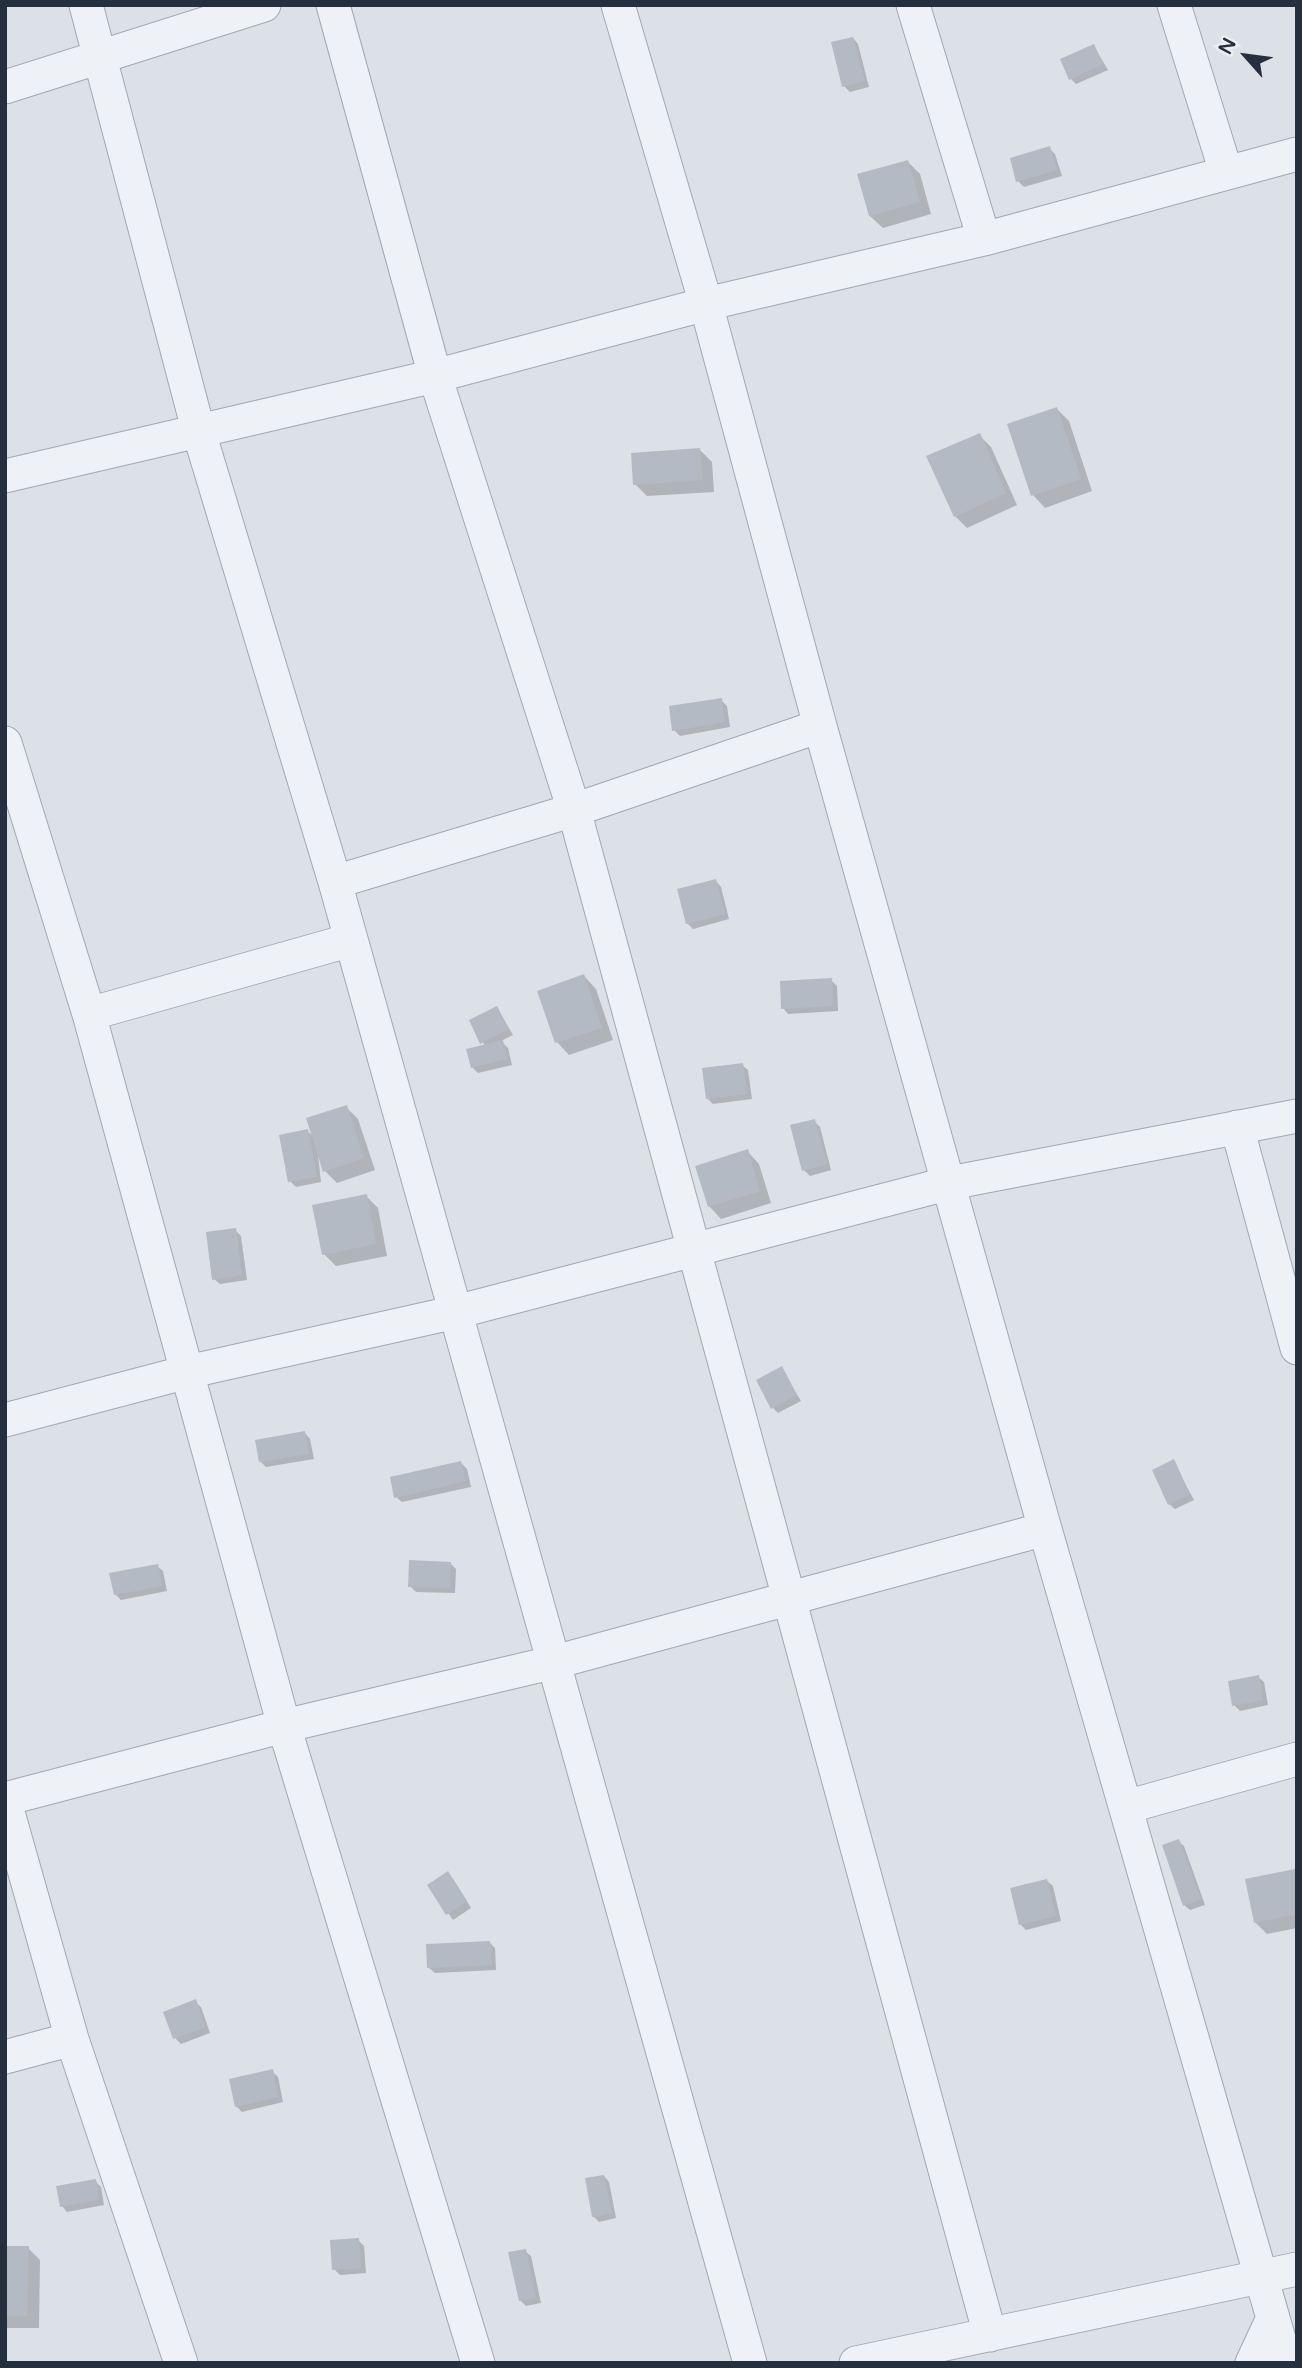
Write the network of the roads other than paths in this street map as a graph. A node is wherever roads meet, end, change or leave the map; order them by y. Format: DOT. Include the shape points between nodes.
graph roads {
  1 [pos="86,5"];
  2 [pos="264,5"];
  3 [pos="332,5"];
  4 [pos="618,5"];
  5 [pos="913,5"];
  6 [pos="1174,5"];
  7 [pos="100,57"];
  8 [pos="5,87"];
  9 [pos="1297,154"];
  10 [pos="1226,172"];
  11 [pos="984,239"];
  12 [pos="706,304"];
  13 [pos="435,376"];
  14 [pos="198,429"];
  15 [pos="5,476"];
  16 [pos="820,726"];
  17 [pos="5,743"];
  18 [pos="574,810"];
  19 [pos="335,882"];
  20 [pos="351,940"];
  21 [pos="89,1014"];
  22 [pos="1297,1116"];
  23 [pos="1237,1128"];
  24 [pos="950,1183"];
  25 [pos="693,1249"];
  26 [pos="456,1311"];
  27 [pos="1297,1348"];
  28 [pos="187,1373"];
  29 [pos="5,1420"];
  30 [pos="1045,1529"];
  31 [pos="789,1598"];
  32 [pos="555,1662"];
  33 [pos="284,1726"];
  34 [pos="1297,1759"];
  35 [pos="5,1801"];
  36 [pos="1126,1807"];
  37 [pos="72,2039"];
  38 [pos="5,2057"];
  39 [pos="1297,2269"];
  40 [pos="1261,2277"];
  41 [pos="1273,2319"];
  42 [pos="990,2335"];
  43 [pos="181,2363"];
  44 [pos="478,2363"];
  45 [pos="750,2363"];
  46 [pos="856,2363"];
  47 [pos="1252,2363"];
  48 [pos="1286,2363"];
  1 -- 7 [label="street"];
  2 -- 7 [label="street"];
  3 -- 13 [label="street"];
  4 -- 12 [label="street"];
  5 -- 11 [label="street"];
  6 -- 10 [label="street"];
  7 -- 8 [label="street"];
  7 -- 14 [label="street"];
  9 -- 10 [label="street"];
  10 -- 11 [label="street"];
  11 -- 12 [label="street"];
  12 -- 13 [label="street"];
  12 -- 16 [label="street"];
  13 -- 14 [label="street"];
  13 -- 18 [label="street"];
  14 -- 15 [label="street"];
  14 -- 19 [label="street"];
  16 -- 18 [label="street"];
  16 -- 24 [label="street"];
  17 -- 21 [label="street"];
  18 -- 19 [label="street"];
  18 -- 25 [label="street"];
  19 -- 20 [label="street"];
  20 -- 21 [label="street"];
  20 -- 26 [label="street"];
  21 -- 28 [label="street"];
  22 -- 23 [label="street"];
  23 -- 24 [label="street"];
  23 -- 27 [label="street"];
  24 -- 25 [label="street"];
  24 -- 30 [label="street"];
  25 -- 26 [label="street"];
  25 -- 31 [label="street"];
  26 -- 28 [label="street"];
  26 -- 32 [label="street"];
  28 -- 29 [label="street"];
  28 -- 33 [label="street"];
  30 -- 31 [label="street"];
  30 -- 36 [label="street"];
  31 -- 32 [label="street"];
  31 -- 42 [label="street"];
  32 -- 33 [label="street"];
  32 -- 45 [label="street"];
  33 -- 35 [label="street"];
  33 -- 44 [label="street"];
  34 -- 36 [label="street"];
  35 -- 37 [label="street"];
  36 -- 40 [label="street"];
  37 -- 38 [label="street"];
  37 -- 43 [label="street"];
  39 -- 40 [label="street"];
  40 -- 41 [label="street"];
  40 -- 42 [label="street"];
  41 -- 47 [label="street"];
  41 -- 48 [label="street"];
  42 -- 46 [label="street"];
}
